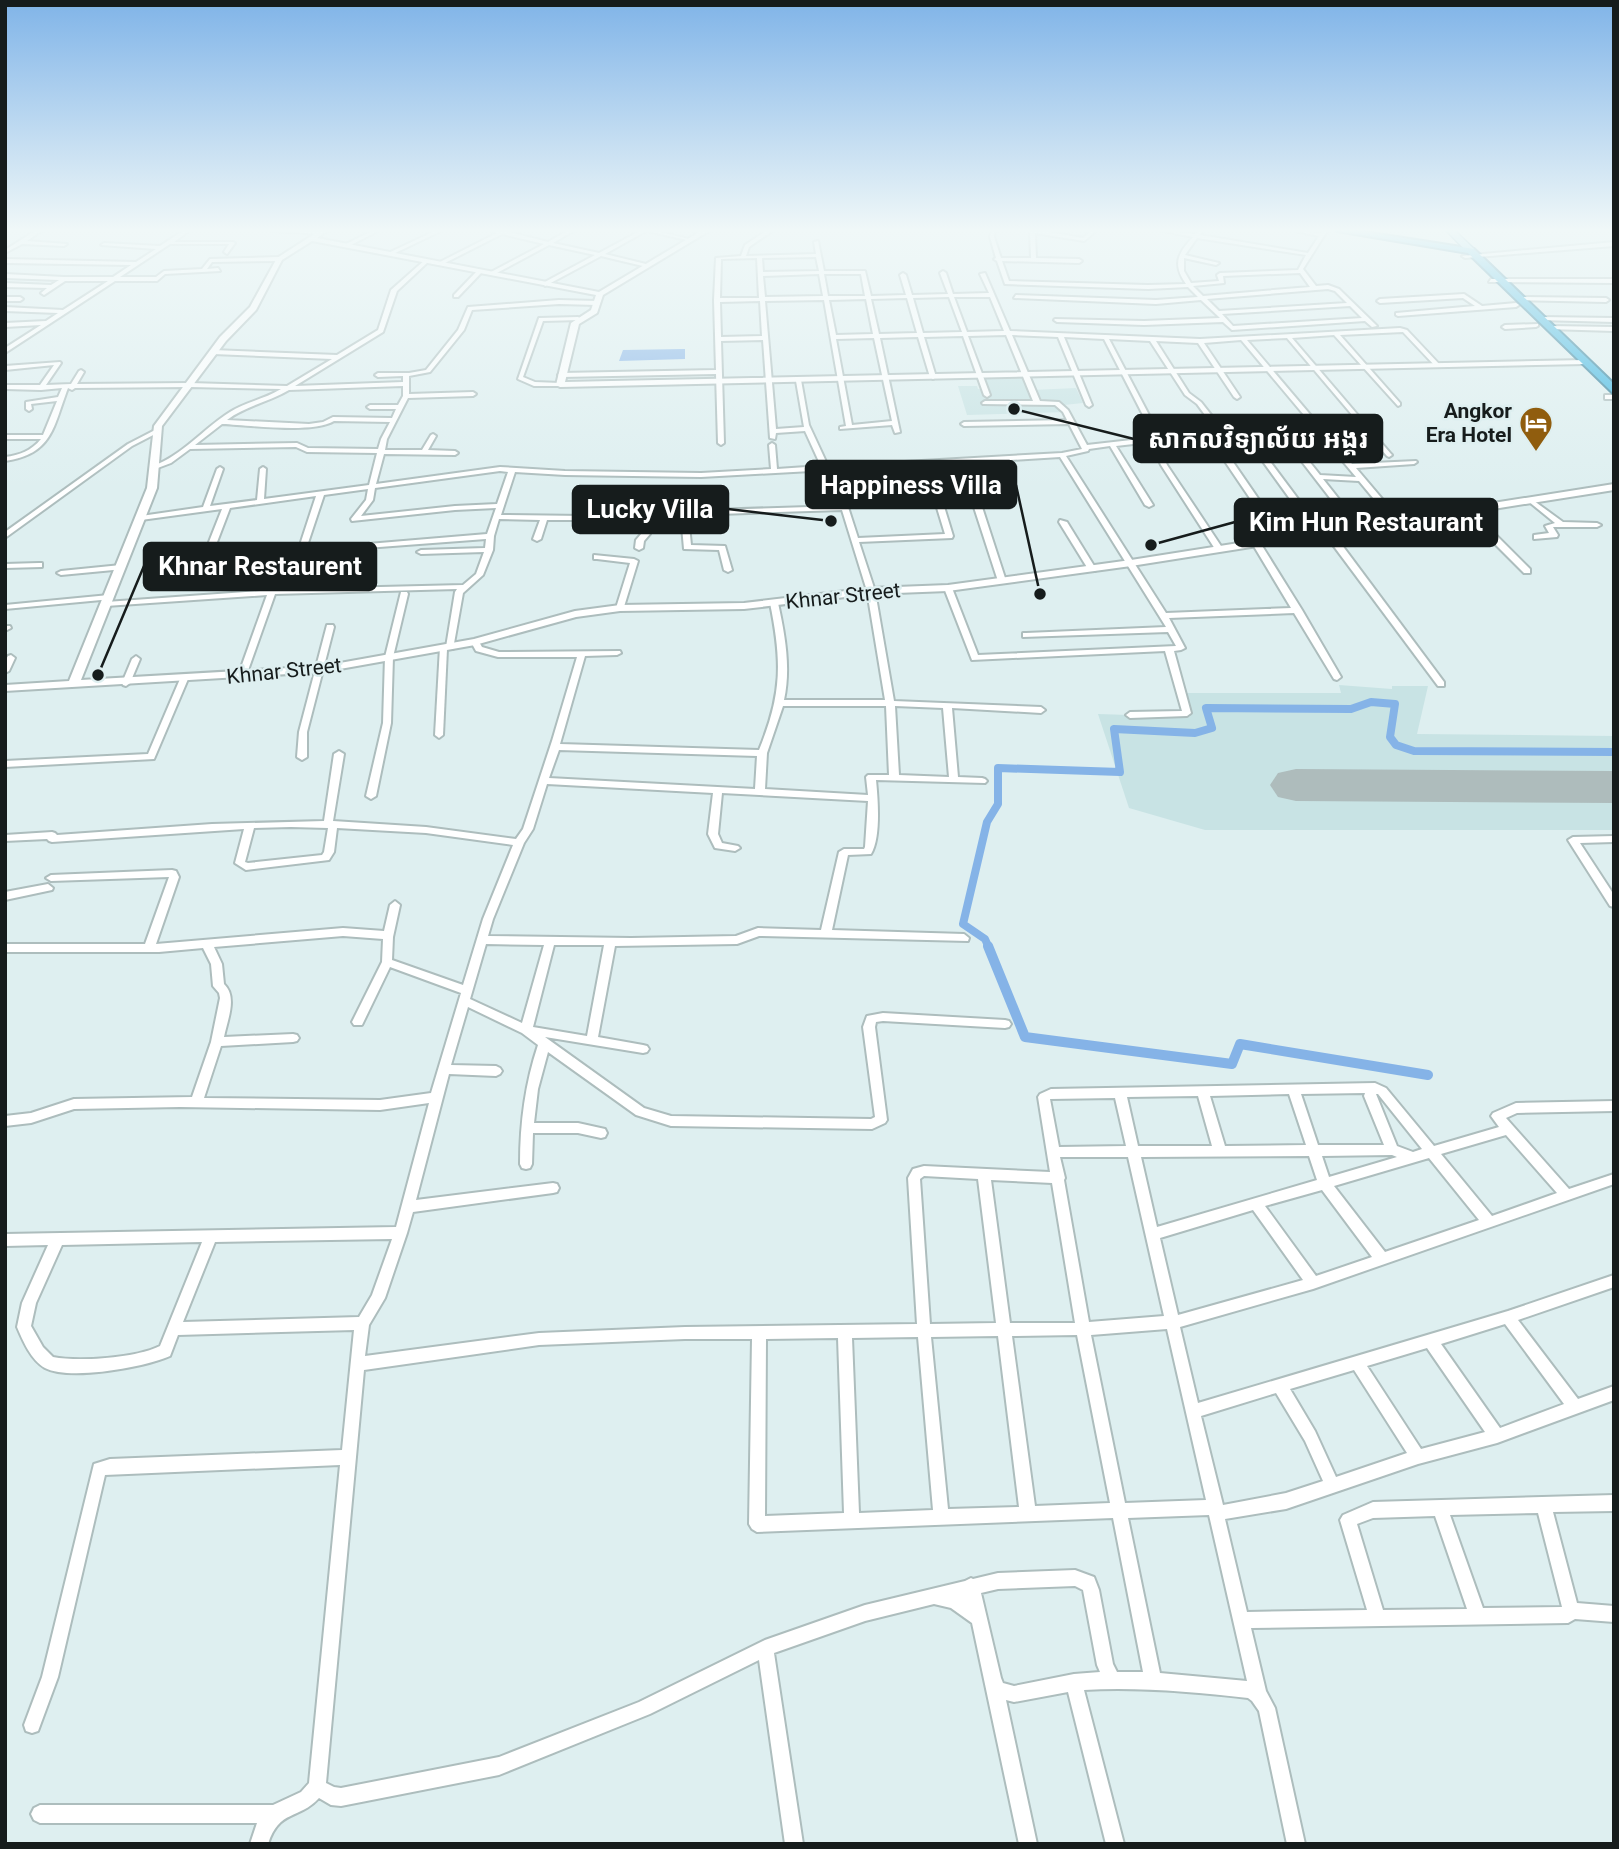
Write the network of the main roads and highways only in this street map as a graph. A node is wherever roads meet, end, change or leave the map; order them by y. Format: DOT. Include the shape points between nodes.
graph roads {
  1 [pos="1533,317"];
  2 [pos="1538,322"];
  3 [pos="1579,362"];
  4 [pos="1612,397"];
  1 -- 2 [label="highway"];
  2 -- 3 [label="highway"];
  2 -- 3 [label="highway" via="1550,328"];
  3 -- 4 [label="highway"];
}
